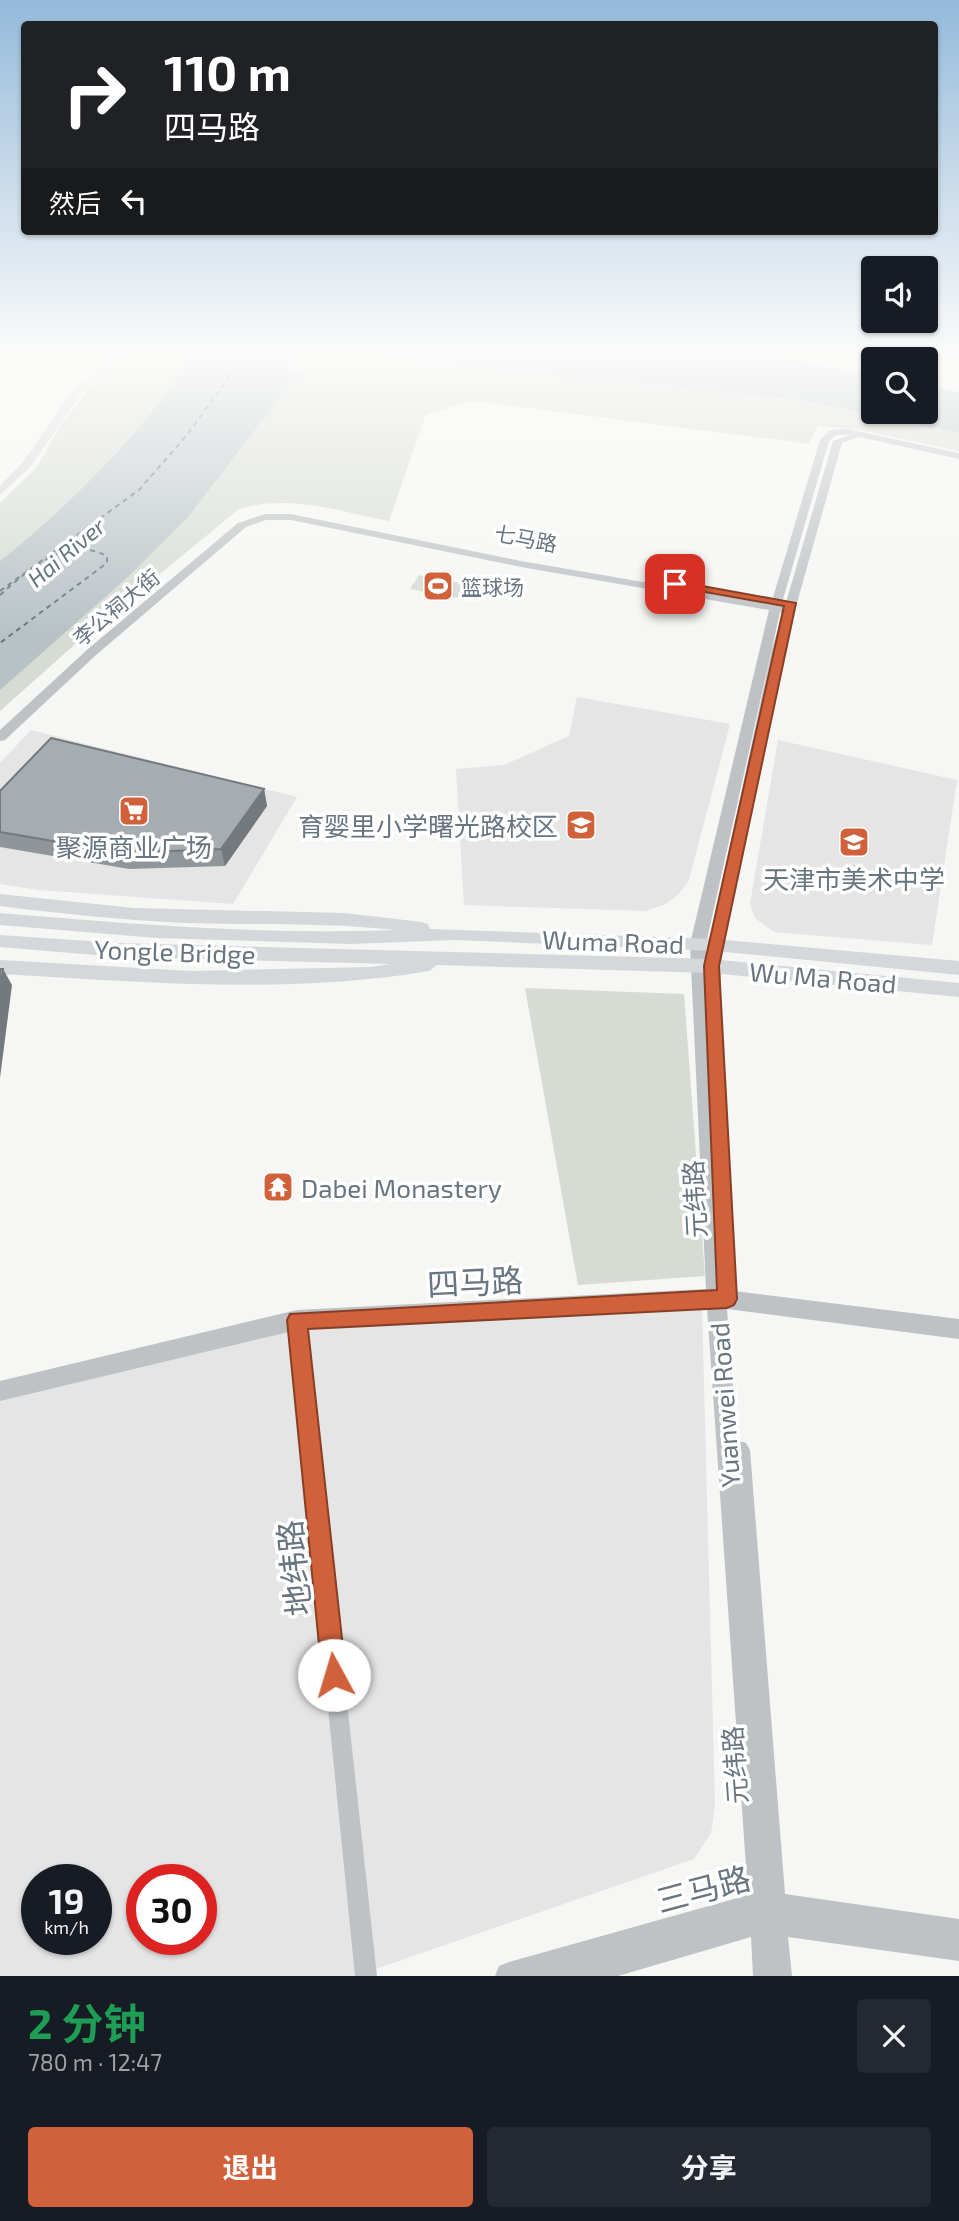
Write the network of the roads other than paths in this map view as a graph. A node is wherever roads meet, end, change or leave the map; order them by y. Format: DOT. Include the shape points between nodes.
graph roads {
  1 [pos="26,450"];
  2 [pos="37,450"];
  3 [pos="822,450"];
  4 [pos="835,450"];
  5 [pos="920,450"];
  6 [pos="929,450"];
  7 [pos="959,457"];
  8 [pos="0,482"];
  9 [pos="0,492"];
  10 [pos="260,513"];
  11 [pos="783,606"];
  12 [pos="0,722"];
  13 [pos="0,737"];
  14 [pos="0,900"];
  15 [pos="0,919"];
  16 [pos="456,934"];
  17 [pos="350,937"];
  18 [pos="0,941"];
  19 [pos="706,955"];
  20 [pos="351,956"];
  21 [pos="457,958"];
  22 [pos="0,967"];
  23 [pos="959,968"];
  24 [pos="959,990"];
  25 [pos="722,1298"];
  26 [pos="297,1320"];
  27 [pos="959,1329"];
  28 [pos="0,1391"];
  29 [pos="771,1917"];
  30 [pos="959,1931"];
  31 [pos="959,1948"];
  32 [pos="771,1974"];
  33 [pos="366,1976"];
  34 [pos="509,1976"];
  35 [pos="573,1976"];
  1 -- 8 [label="main road"];
  2 -- 9 [label="main road"];
  3 -- 11 [label="street"];
  4 -- 11 [label="street, 元纬路"];
  5 -- 7 [label="street, 元纬路"];
  6 -- 7 [label="street"];
  10 -- 11 [label="street, 七马路" via="521,564"];
  10 -- 12 [label="street" via="239,517"];
  10 -- 13 [label="street, 李公祠大街" via="92,652"];
  11 -- 19 [label="street, 元纬路"];
  14 -- 16 [label="main road" via="51,908 202,917 355,920"];
  15 -- 17 [label="main road, Yongle Bridge" via="157,932"];
  16 -- 17 [label="main road, Wuma Road"];
  16 -- 19 [label="main road, Wuma Road"];
  18 -- 20 [label="main road, Yongle Bridge" via="118,950"];
  19 -- 21 [label="main road, Wu Ma Road"];
  19 -- 23 [label="main road, Wuma Road"];
  19 -- 24 [label="main road, Wu Ma Road"];
  19 -- 25 [label="street, 元纬路"];
  20 -- 21 [label="main road, Wu Ma Road"];
  21 -- 22 [label="main road" via="371,974 294,977 192,978"];
  25 -- 26 [label="street, 四马路"];
  25 -- 27 [label="street, 四马路"];
  25 -- 29 [label="street, 元纬路"];
  26 -- 28 [label="street, 四马路"];
  26 -- 33 [label="street, 地纬路"];
  29 -- 30 [label="street, 三马路" via="810,1909"];
  29 -- 31 [label="street, 三马路"];
  29 -- 32 [label="street, 元纬路"];
  29 -- 34 [label="street, 三马路"];
  29 -- 35 [label="street, 三马路"];
}
